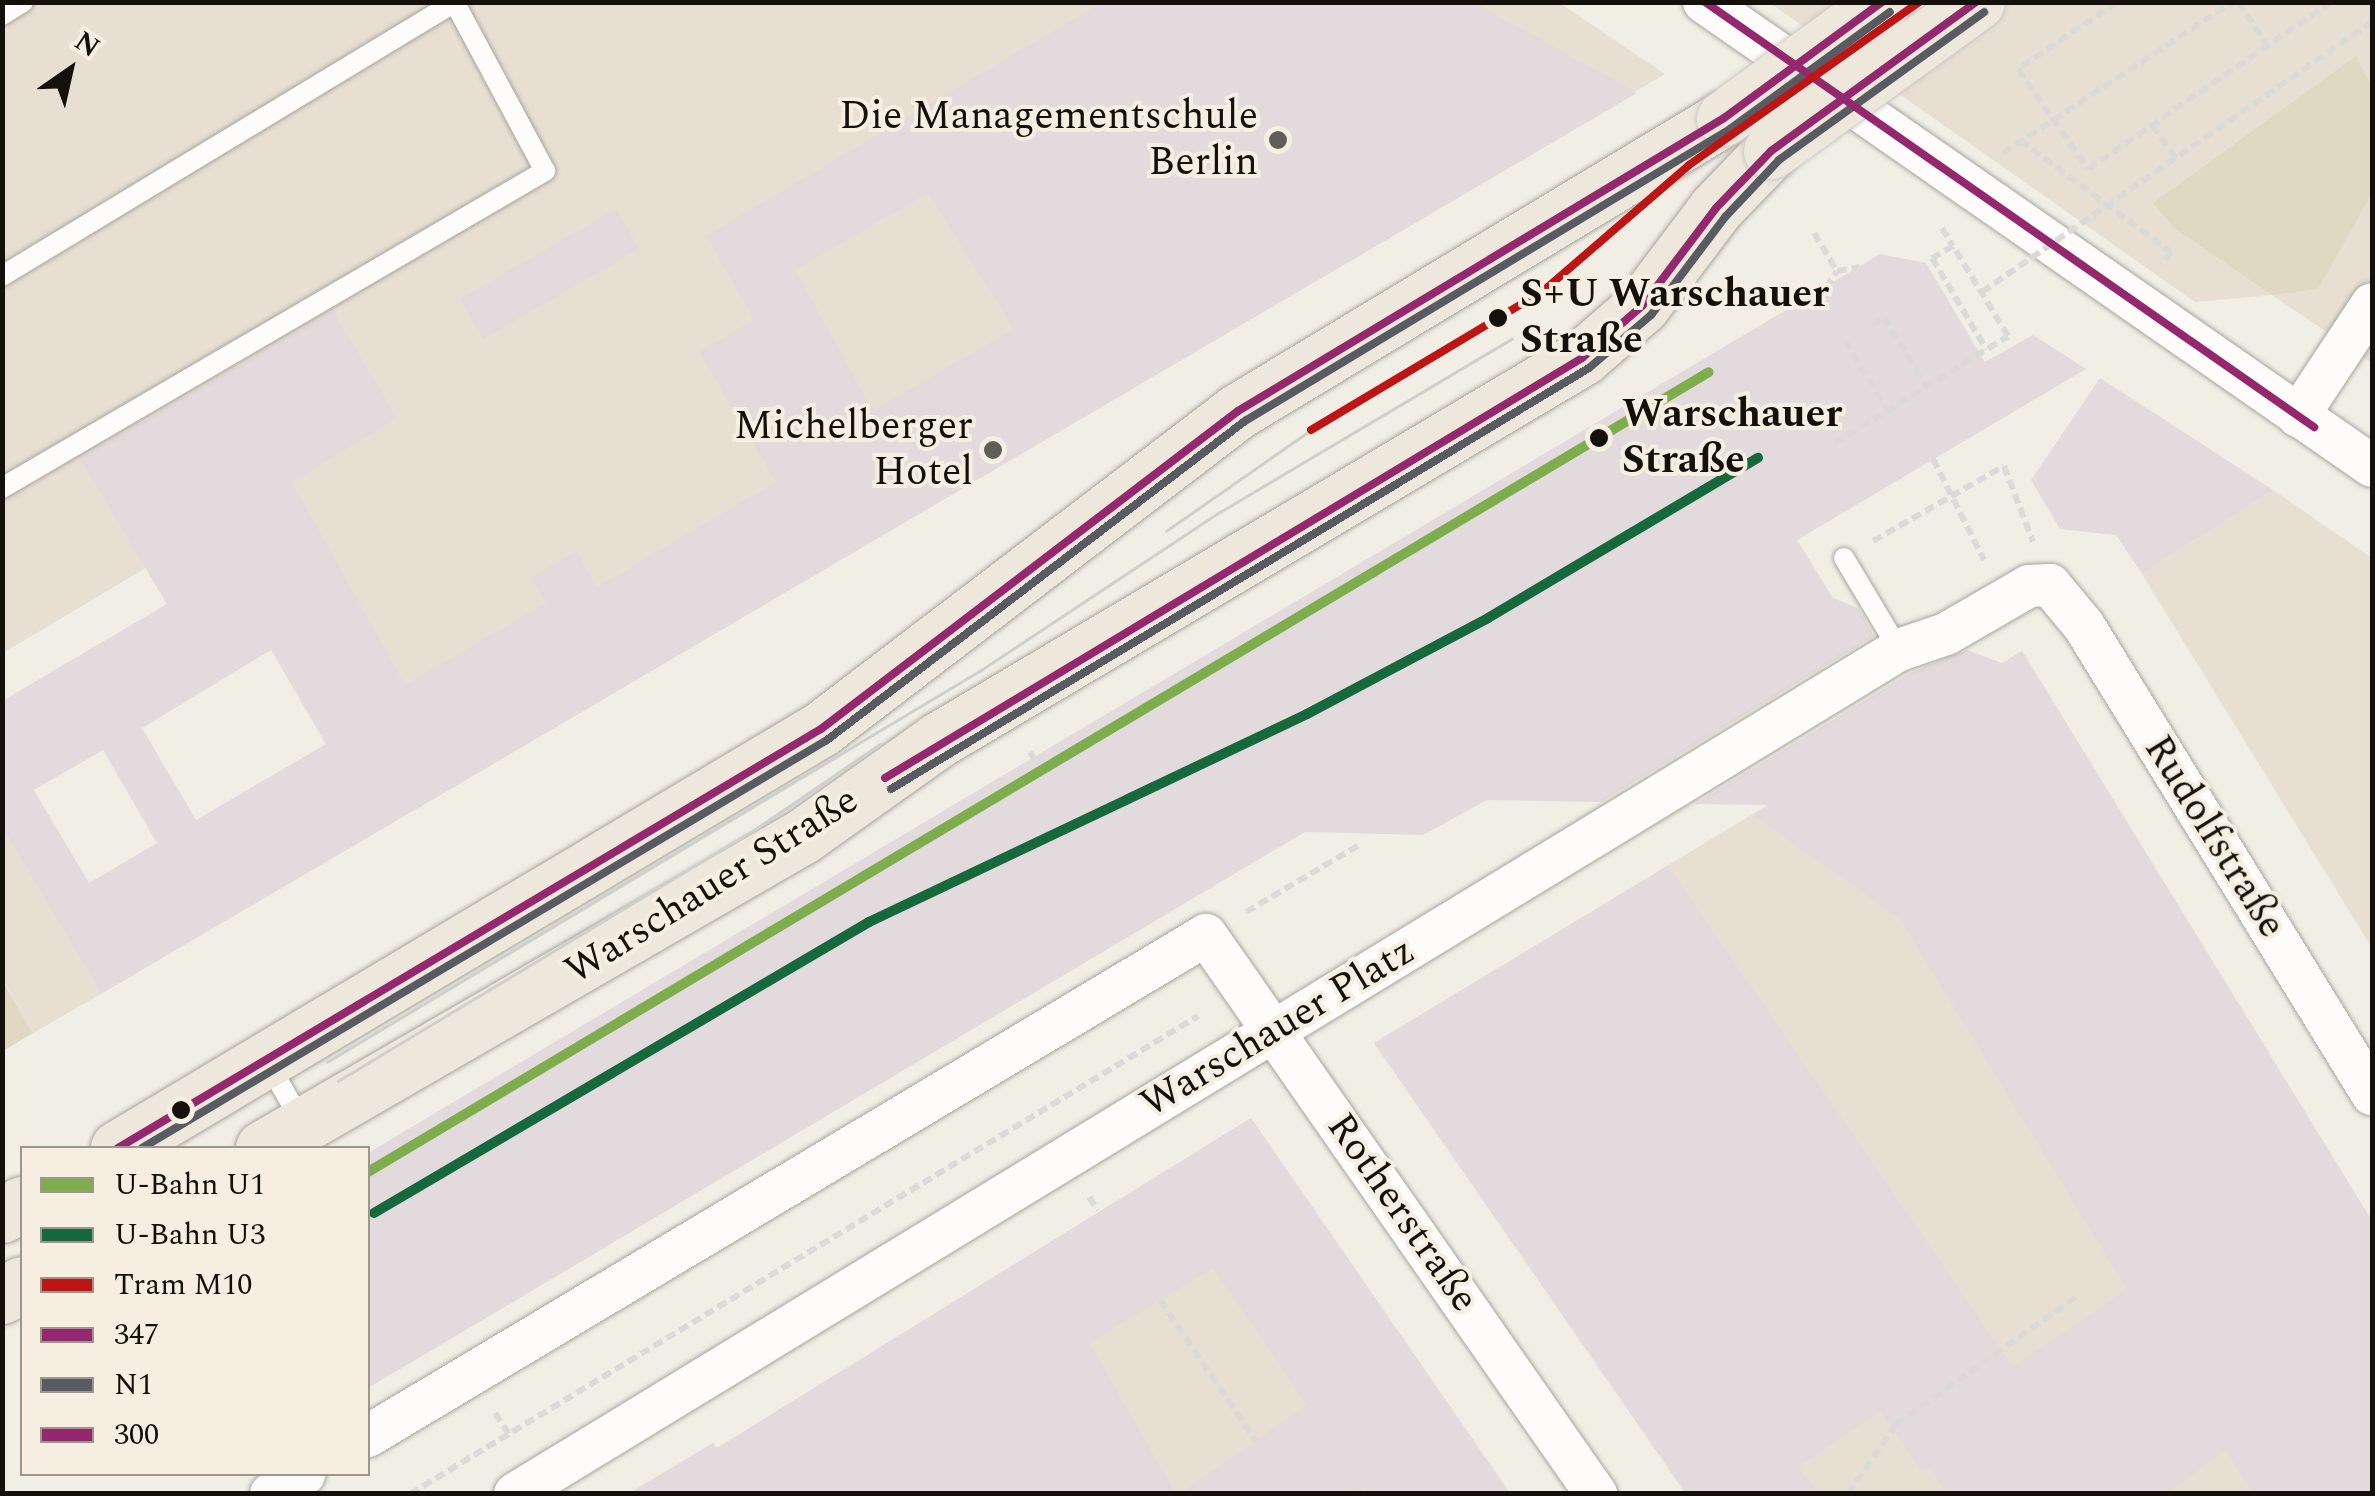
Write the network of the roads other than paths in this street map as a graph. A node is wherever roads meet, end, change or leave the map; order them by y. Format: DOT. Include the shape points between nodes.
graph roads {
  1 [pos="23,2"];
  2 [pos="1704,2"];
  3 [pos="1883,2"];
  4 [pos="1977,2"];
  5 [pos="455,3"];
  6 [pos="2,15"];
  7 [pos="2,276"];
  8 [pos="2372,304"];
  9 [pos="2298,416"];
  10 [pos="2372,466"];
  11 [pos="2,488"];
  12 [pos="1844,558"];
  13 [pos="2050,586"];
  14 [pos="1898,650"];
  15 [pos="1275,1030"];
  16 [pos="266,1061"];
  17 [pos="2372,1094"];
  18 [pos="284,1138"];
  19 [pos="121,1146"];
  20 [pos="370,1435"];
  21 [pos="301,1476"];
  22 [pos="525,1488"];
  23 [pos="271,1494"];
  24 [pos="1596,1494"];
  1 -- 6 [label="lane"];
  2 -- 9 [label="street"];
  3 -- 16 [label="main road, Warschauer Straße, bridge" via="1724,118 1238,411 822,729"];
  4 -- 18 [label="main road, Warschauer Straße, bridge" via="1772,151 1716,208 1642,306 1582,358 938,740 804,836"];
  5 -- 7 [label="lane"];
  5 -- 11 [label="lane" via="545,171"];
  8 -- 9 [label="street"];
  9 -- 10 [label="street"];
  12 -- 14 [label="lane"];
  13 -- 14 [label="street, Warschauer Platz" via="2029,586 1946,634"];
  13 -- 17 [label="street, Rudolfstraße" via="2084,626"];
  14 -- 15 [label="street, Warschauer Platz"];
  15 -- 20 [label="street, Rotherstraße" via="1206,936"];
  15 -- 22 [label="street, Warschauer Platz"];
  15 -- 24 [label="street, Rotherstraße"];
  16 -- 18 [label="lane"];
  16 -- 19 [label="main road, Warschauer Straße"];
  21 -- 23 [label="street"];
}
